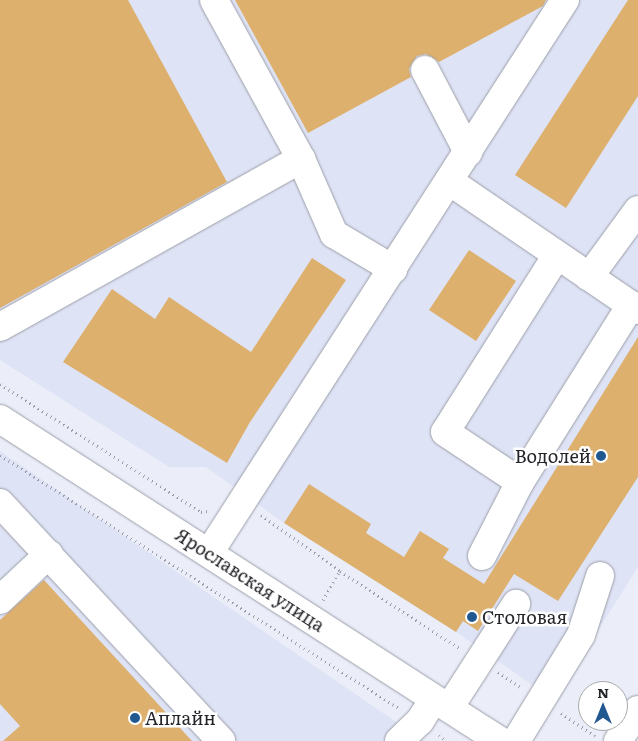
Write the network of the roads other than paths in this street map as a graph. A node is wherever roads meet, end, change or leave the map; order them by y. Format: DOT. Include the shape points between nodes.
graph roads {
  1 [pos="214,0"];
  2 [pos="565,0"];
  3 [pos="425,70"];
  4 [pos="468,152"];
  5 [pos="301,159"];
  6 [pos="449,181"];
  7 [pos="638,210"];
  8 [pos="557,256"];
  9 [pos="393,269"];
  10 [pos="589,277"];
  11 [pos="634,308"];
  12 [pos="0,327"];
  13 [pos="2,424"];
  14 [pos="520,482"];
  15 [pos="0,503"];
  16 [pos="209,553"];
  17 [pos="49,554"];
  18 [pos="482,556"];
  19 [pos="600,576"];
  20 [pos="0,600"];
  21 [pos="516,604"];
  22 [pos="434,710"];
  23 [pos="638,710"];
  24 [pos="221,741"];
  25 [pos="399,741"];
  26 [pos="500,741"];
  27 [pos="516,741"];
  28 [pos="618,741"];
  1 -- 5 [label="street"];
  2 -- 4 [label="street"];
  3 -- 4 [label="street"];
  4 -- 6 [label="street"];
  5 -- 9 [label="street" via="334,234"];
  5 -- 12 [label="street"];
  6 -- 8 [label="street"];
  6 -- 9 [label="street"];
  7 -- 10 [label="street"];
  8 -- 10 [label="street"];
  8 -- 14 [label="street" via="445,432"];
  9 -- 16 [label="street"];
  10 -- 11 [label="street"];
  11 -- 14 [label="street"];
  13 -- 16 [label="street, Ярославская улица"];
  14 -- 18 [label="street"];
  15 -- 17 [label="street"];
  16 -- 22 [label="street, Ярославская улица"];
  17 -- 20 [label="street"];
  17 -- 24 [label="street"];
  19 -- 27 [label="street" via="581,636"];
  21 -- 22 [label="street" via="480,661"];
  22 -- 25 [label="street"];
  22 -- 26 [label="street, Ярославская улица"];
  23 -- 28 [label="street"];
}
